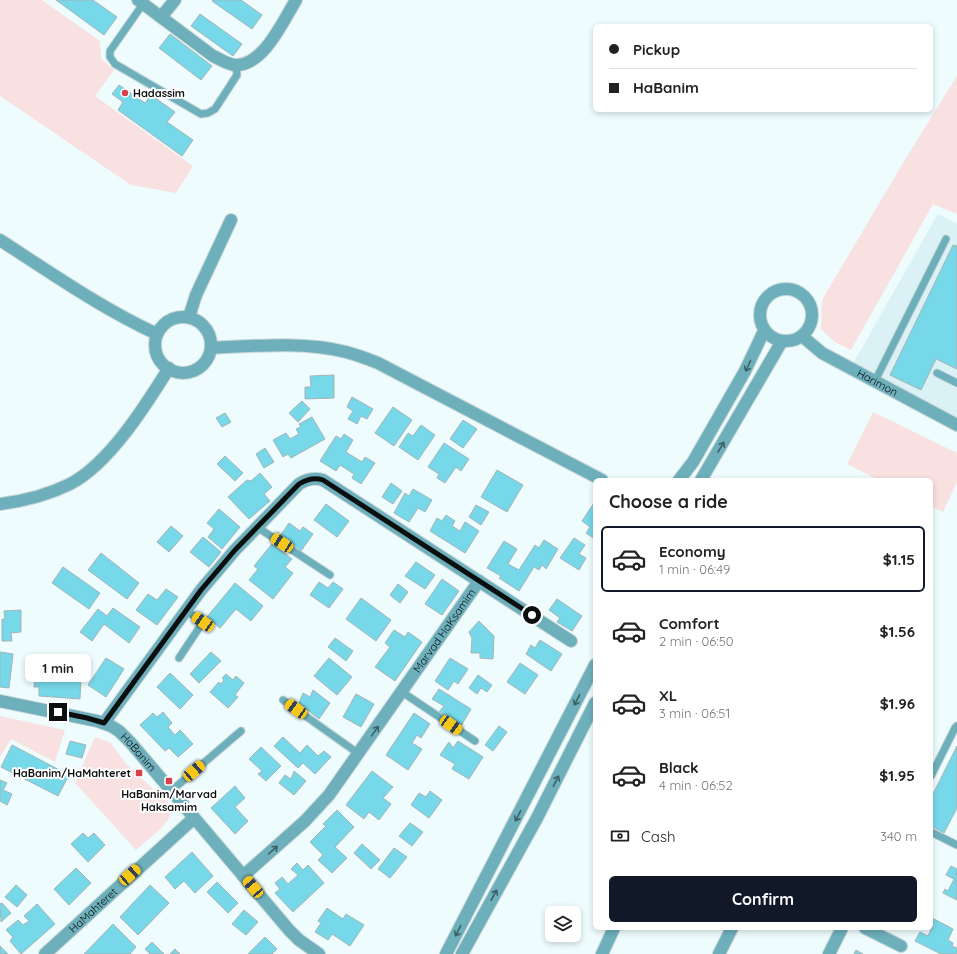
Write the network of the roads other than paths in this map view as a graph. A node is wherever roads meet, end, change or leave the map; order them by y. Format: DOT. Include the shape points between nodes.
graph roads {
  1 [pos="174,0"];
  2 [pos="296,0"];
  3 [pos="141,2"];
  4 [pos="161,17"];
  5 [pos="236,65"];
  6 [pos="231,220"];
  7 [pos="946,239"];
  8 [pos="0,240"];
  9 [pos="188,317"];
  10 [pos="764,331"];
  11 [pos="157,334"];
  12 [pos="802,336"];
  13 [pos="782,341"];
  14 [pos="211,348"];
  15 [pos="169,368"];
  16 [pos="937,373"];
  17 [pos="876,381"];
  18 [pos="957,383"];
  19 [pos="957,425"];
  20 [pos="598,478"];
  21 [pos="681,478"];
  22 [pos="702,478"];
  23 [pos="0,504"];
  24 [pos="257,527"];
  25 [pos="330,575"];
  26 [pos="479,581"];
  27 [pos="185,610"];
  28 [pos="571,641"];
  29 [pos="179,658"];
  30 [pos="593,669"];
  31 [pos="402,692"];
  32 [pos="0,700"];
  33 [pos="283,700"];
  34 [pos="593,707"];
  35 [pos="104,723"];
  36 [pos="957,726"];
  37 [pos="241,731"];
  38 [pos="475,741"];
  39 [pos="358,754"];
  40 [pos="933,772"];
  41 [pos="171,791"];
  42 [pos="194,818"];
  43 [pos="933,833"];
  44 [pos="957,845"];
  45 [pos="244,876"];
  46 [pos="613,930"];
  47 [pos="731,930"];
  48 [pos="841,930"];
  49 [pos="869,930"];
  50 [pos="901,946"];
  51 [pos="45,954"];
  52 [pos="318,954"];
  53 [pos="446,954"];
  54 [pos="462,954"];
  55 [pos="602,954"];
  56 [pos="719,954"];
  57 [pos="829,954"];
  1 -- 4 [label="street"];
  2 -- 5 [label="street" via="258,57"];
  3 -- 4 [label="street"];
  3 -- 5 [label="lane" via="110,51 110,57 115,64 201,114 215,109 237,76"];
  4 -- 5 [label="street" via="213,56"];
  6 -- 9 [label="street"];
  7 -- 17 [label="lane"];
  8 -- 11 [label="street" via="97,303"];
  9 -- 11 [label="street" via="170,320"];
  9 -- 14 [label="street" via="204,326 209,333"];
  10 -- 12 [label="street" via="759,316 762,302 768,295 785,288 802,294 812,309 810,326"];
  10 -- 13 [label="street" via="772,338"];
  10 -- 21 [label="street, one-way" via="746,371"];
  11 -- 15 [label="street" via="157,355"];
  12 -- 13 [label="street" via="792,341"];
  12 -- 17 [label="street, Harimon" via="822,353"];
  22 -- 13 [label="street, one-way"];
  14 -- 15 [label="street" via="204,364 196,370 186,373"];
  14 -- 20 [label="street" via="284,345 314,347 345,352 378,363"];
  15 -- 23 [label="street" via="120,438 94,466 71,483 43,495"];
  16 -- 18 [label="lane"];
  17 -- 19 [label="street, Harimon"];
  24 -- 25 [label="lane"];
  24 -- 26 [label="street, Marvad HaKsamim" via="299,484 316,478 323,480"];
  24 -- 27 [label="street, Marvad HaKsamim" via="217,570"];
  26 -- 28 [label="street"];
  26 -- 31 [label="street, Marvad HaKsamim"];
  27 -- 29 [label="lane" via="203,622"];
  27 -- 35 [label="street, Marvad HaKsamim"];
  30 -- 53 [label="street, one-way"];
  31 -- 38 [label="lane"];
  39 -- 31 [label="street, Marvad HaKsamim, one-way"];
  32 -- 35 [label="street, HaBanim"];
  33 -- 39 [label="lane"];
  54 -- 34 [label="street, one-way" via="537,818"];
  35 -- 41 [label="street, HaBanim" via="126,738"];
  36 -- 40 [label="lane"];
  37 -- 41 [label="lane"];
  45 -- 39 [label="street, Marvad HaKsamim, one-way" via="305,822"];
  41 -- 42 [label="street, HaBanim"];
  42 -- 45 [label="street, HaBanim"];
  42 -- 51 [label="street, HaMahteret"];
  43 -- 44 [label="lane"];
  45 -- 52 [label="street, HaBanim" via="289,930"];
  46 -- 55 [label="street"];
  47 -- 56 [label="street"];
  48 -- 57 [label="street"];
  49 -- 50 [label="street"];
}
